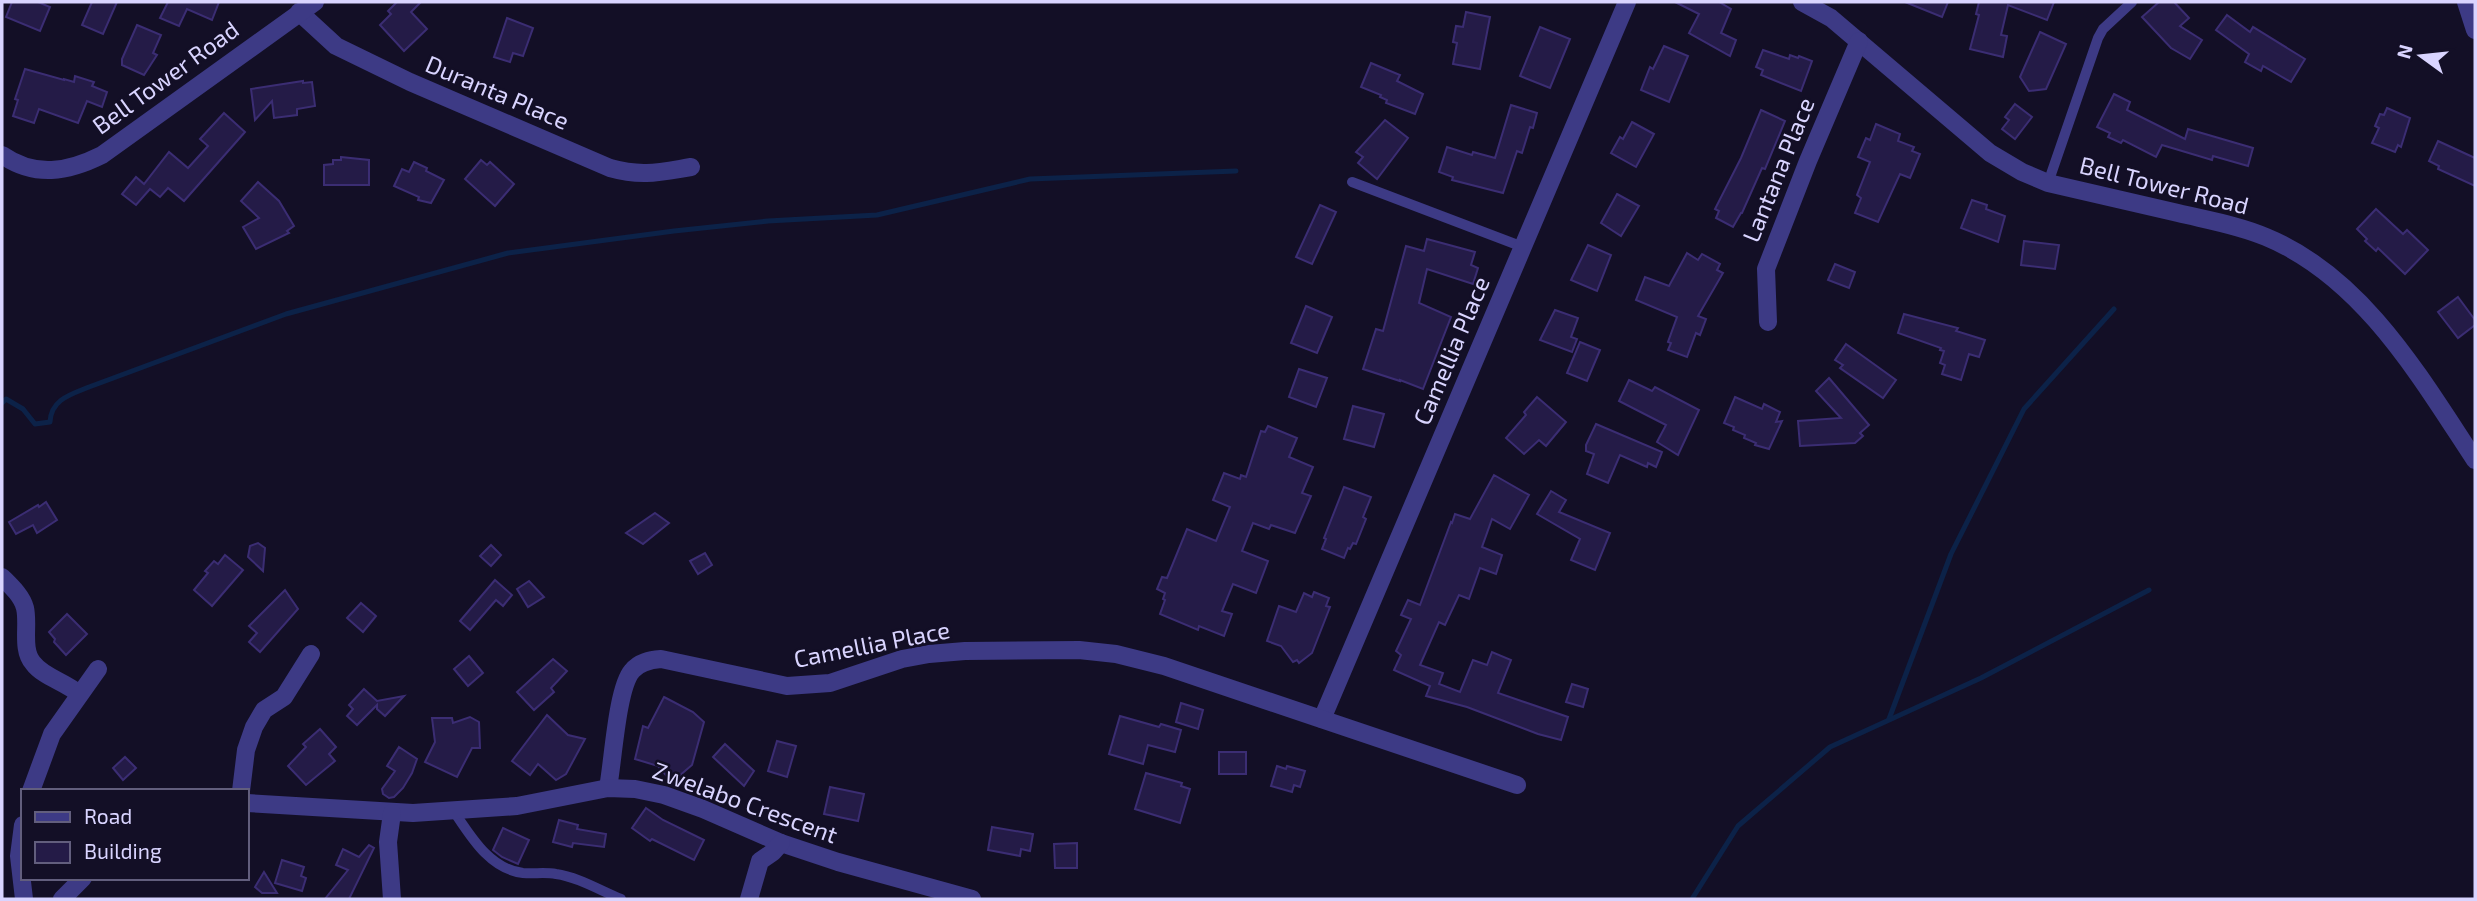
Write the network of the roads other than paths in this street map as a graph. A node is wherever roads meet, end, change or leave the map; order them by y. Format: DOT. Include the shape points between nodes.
graph roads {
  1 [pos="1627,2"];
  2 [pos="1802,2"];
  3 [pos="2132,2"];
  4 [pos="2466,2"];
  5 [pos="310,5"];
  6 [pos="2475,30"];
  7 [pos="1859,41"];
  8 [pos="2,155"];
  9 [pos="691,167"];
  10 [pos="1352,182"];
  11 [pos="2048,183"];
  12 [pos="1523,247"];
  13 [pos="1768,322"];
  14 [pos="2475,460"];
  15 [pos="2,578"];
  16 [pos="311,654"];
  17 [pos="98,669"];
  18 [pos="79,694"];
  19 [pos="1322,719"];
  20 [pos="1517,785"];
  21 [pos="608,788"];
  22 [pos="32,789"];
  23 [pos="241,789"];
  24 [pos="248,803"];
  25 [pos="453,810"];
  26 [pos="392,813"];
  27 [pos="21,840"];
  28 [pos="781,843"];
  29 [pos="21,873"];
  30 [pos="22,880"];
  31 [pos="81,880"];
  32 [pos="24,899"];
  33 [pos="62,899"];
  34 [pos="392,899"];
  35 [pos="621,899"];
  36 [pos="749,899"];
  37 [pos="972,899"];
  1 -- 12 [label="street, Camellia Place"];
  2 -- 7 [label="street, Bell Tower Road"];
  3 -- 11 [label="lane" via="2098,38"];
  4 -- 6 [label="street"];
  5 -- 8 [label="street, Bell Tower Road" via="107,152 81,166 37,171"];
  5 -- 9 [label="street, Duranta Place" via="320,34 336,46 610,168 632,174"];
  7 -- 11 [label="street, Bell Tower Road" via="1990,153"];
  7 -- 13 [label="street, Lantana Place" via="1766,269"];
  10 -- 12 [label="lane"];
  11 -- 14 [label="street, Bell Tower Road" via="2225,224 2299,254 2339,284 2377,323 2408,360"];
  12 -- 19 [label="street, Camellia Place"];
  15 -- 18 [label="street" via="25,608 32,662"];
  16 -- 23 [label="street" via="288,692 264,710 254,727"];
  17 -- 18 [label="street"];
  18 -- 22 [label="street" via="52,734"];
  19 -- 20 [label="street, Camellia Place"];
  19 -- 21 [label="street, Camellia Place" via="1164,666 1079,650 929,654 830,682 787,686 650,660 632,670 622,691"];
  21 -- 25 [label="street, Zwelabo Crescent" via="517,806"];
  21 -- 28 [label="street, Zwelabo Crescent" via="664,795"];
  24 -- 26 [label="street, Zwelabo Crescent"];
  25 -- 26 [label="street, Zwelabo Crescent"];
  25 -- 35 [label="lane" via="484,852 511,870 556,874"];
  26 -- 34 [label="street" via="388,842"];
  27 -- 29 [label="street"];
  28 -- 36 [label="street" via="760,861"];
  28 -- 37 [label="street, Zwelabo Crescent"];
  30 -- 32 [label="street"];
  31 -- 33 [label="street"];
}
